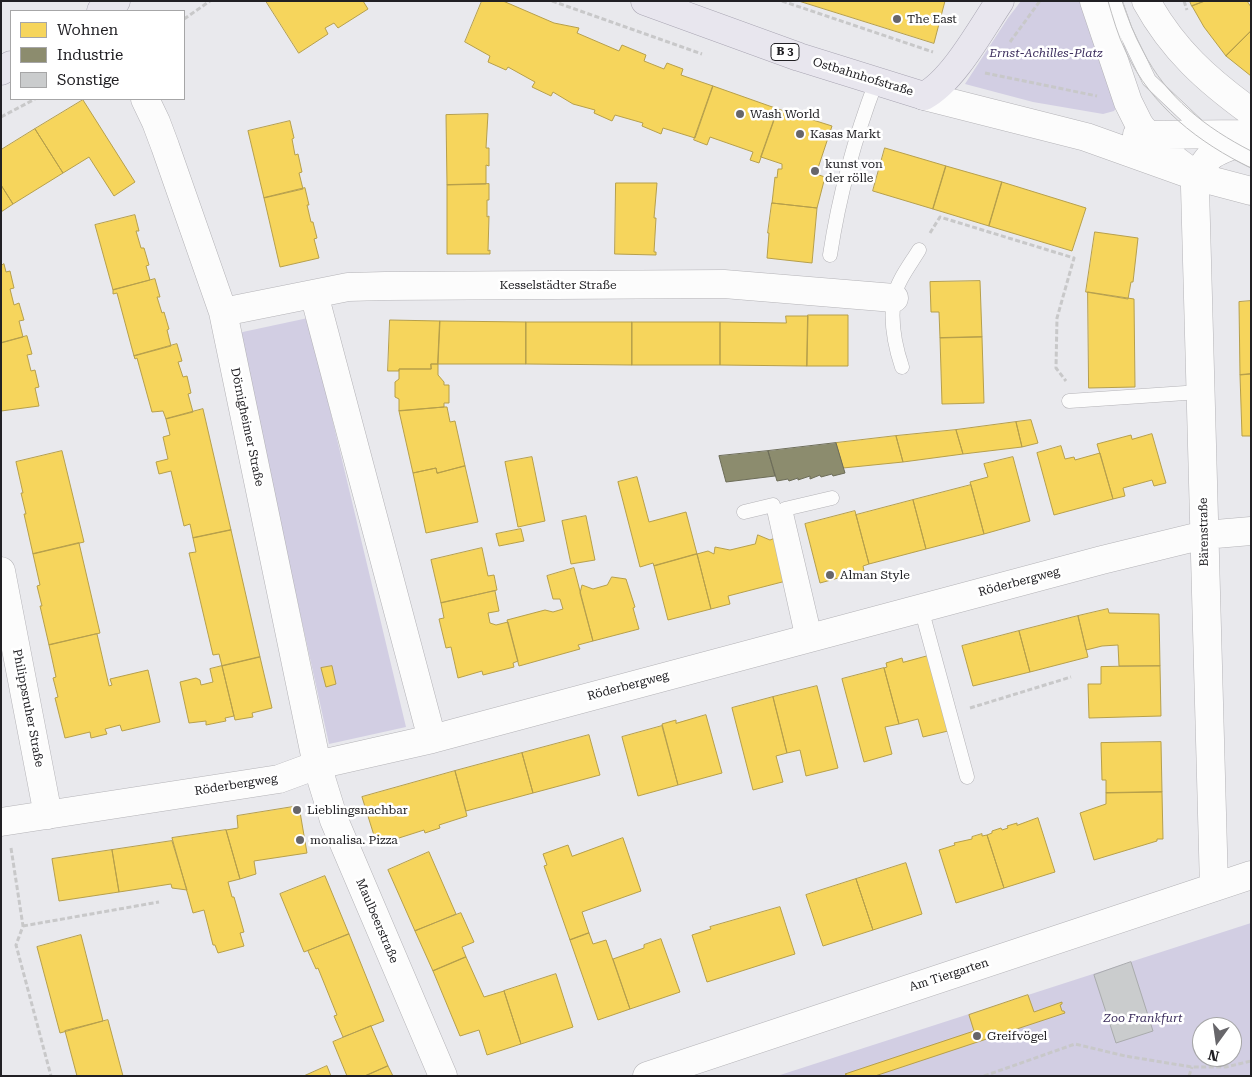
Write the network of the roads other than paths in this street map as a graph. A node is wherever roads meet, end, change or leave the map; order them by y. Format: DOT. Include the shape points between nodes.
graph roads {
  1 [pos="116,1"];
  2 [pos="645,1"];
  3 [pos="1000,1"];
  4 [pos="1094,1"];
  5 [pos="1115,1"];
  6 [pos="1146,1"];
  7 [pos="102,10"];
  8 [pos="876,82"];
  9 [pos="924,96"];
  10 [pos="145,100"];
  11 [pos="1251,112"];
  12 [pos="1147,135"];
  13 [pos="1086,137"];
  14 [pos="1233,138"];
  15 [pos="1251,160"];
  16 [pos="1198,177"];
  17 [pos="1251,191"];
  18 [pos="919,250"];
  19 [pos="830,254"];
  20 [pos="314,294"];
  21 [pos="894,298"];
  22 [pos="223,312"];
  23 [pos="902,367"];
  24 [pos="1200,392"];
  25 [pos="1074,401"];
  26 [pos="832,498"];
  27 [pos="744,512"];
  28 [pos="1251,531"];
  29 [pos="1204,535"];
  30 [pos="1,571"];
  31 [pos="921,608"];
  32 [pos="809,638"];
  33 [pos="432,739"];
  34 [pos="317,765"];
  35 [pos="967,777"];
  36 [pos="48,815"];
  37 [pos="4,822"];
  38 [pos="1251,875"];
  39 [pos="1214,886"];
  40 [pos="443,1076"];
  41 [pos="647,1076"];
  1 -- 7 [label="main road"];
  2 -- 8 [label="main road, Ostbahnhofstraße / B 3"];
  3 -- 9 [label="main road" via="953,68 938,86"];
  4 -- 12 [label="street" via="1128,102"];
  5 -- 14 [label="lane" via="1149,80"];
  6 -- 11 [label="street" via="1171,42 1192,64"];
  8 -- 9 [label="main road, Ostbahnhofstraße / B 3"];
  8 -- 19 [label="lane" via="843,191"];
  9 -- 13 [label="street, Ostbahnhofstraße"];
  10 -- 22 [label="street, Dörnigheimer Straße"];
  12 -- 13 [label="street, Ostbahnhofstraße"];
  12 -- 14 [label="street, Ostbahnhofstraße"];
  12 -- 16 [label="street"];
  13 -- 16 [label="street, Ostbahnhofstraße"];
  14 -- 15 [label="lane"];
  14 -- 16 [label="street" via="1207,158"];
  16 -- 17 [label="street, Ostbahnhofstraße"];
  16 -- 24 [label="street, Bärenstraße"];
  18 -- 21 [label="lane" via="905,271"];
  20 -- 21 [label="street, Kesselstädter Straße" via="348,287 385,286 724,284"];
  20 -- 22 [label="street, Kesselstädter Straße"];
  20 -- 33 [label="street"];
  21 -- 23 [label="lane" via="894,337"];
  22 -- 34 [label="street, Dörnigheimer Straße"];
  24 -- 25 [label="lane"];
  24 -- 29 [label="street, Bärenstraße"];
  26 -- 32 [label="lane" via="785,509"];
  27 -- 32 [label="lane" via="773,505"];
  28 -- 29 [label="street, Röderbergweg"];
  29 -- 31 [label="street, Röderbergweg"];
  29 -- 39 [label="street, Bärenstraße"];
  30 -- 36 [label="street, Philippsruher Straße"];
  31 -- 32 [label="street, Röderbergweg"];
  31 -- 35 [label="lane"];
  32 -- 33 [label="street, Röderbergweg"];
  33 -- 34 [label="street, Röderbergweg"];
  34 -- 36 [label="street, Röderbergweg" via="279,779"];
  34 -- 40 [label="street, Maulbeerstraße" via="334,820"];
  36 -- 37 [label="street, Röderbergweg"];
  38 -- 39 [label="street, Am Tiergarten"];
  39 -- 41 [label="street, Am Tiergarten"];
}
